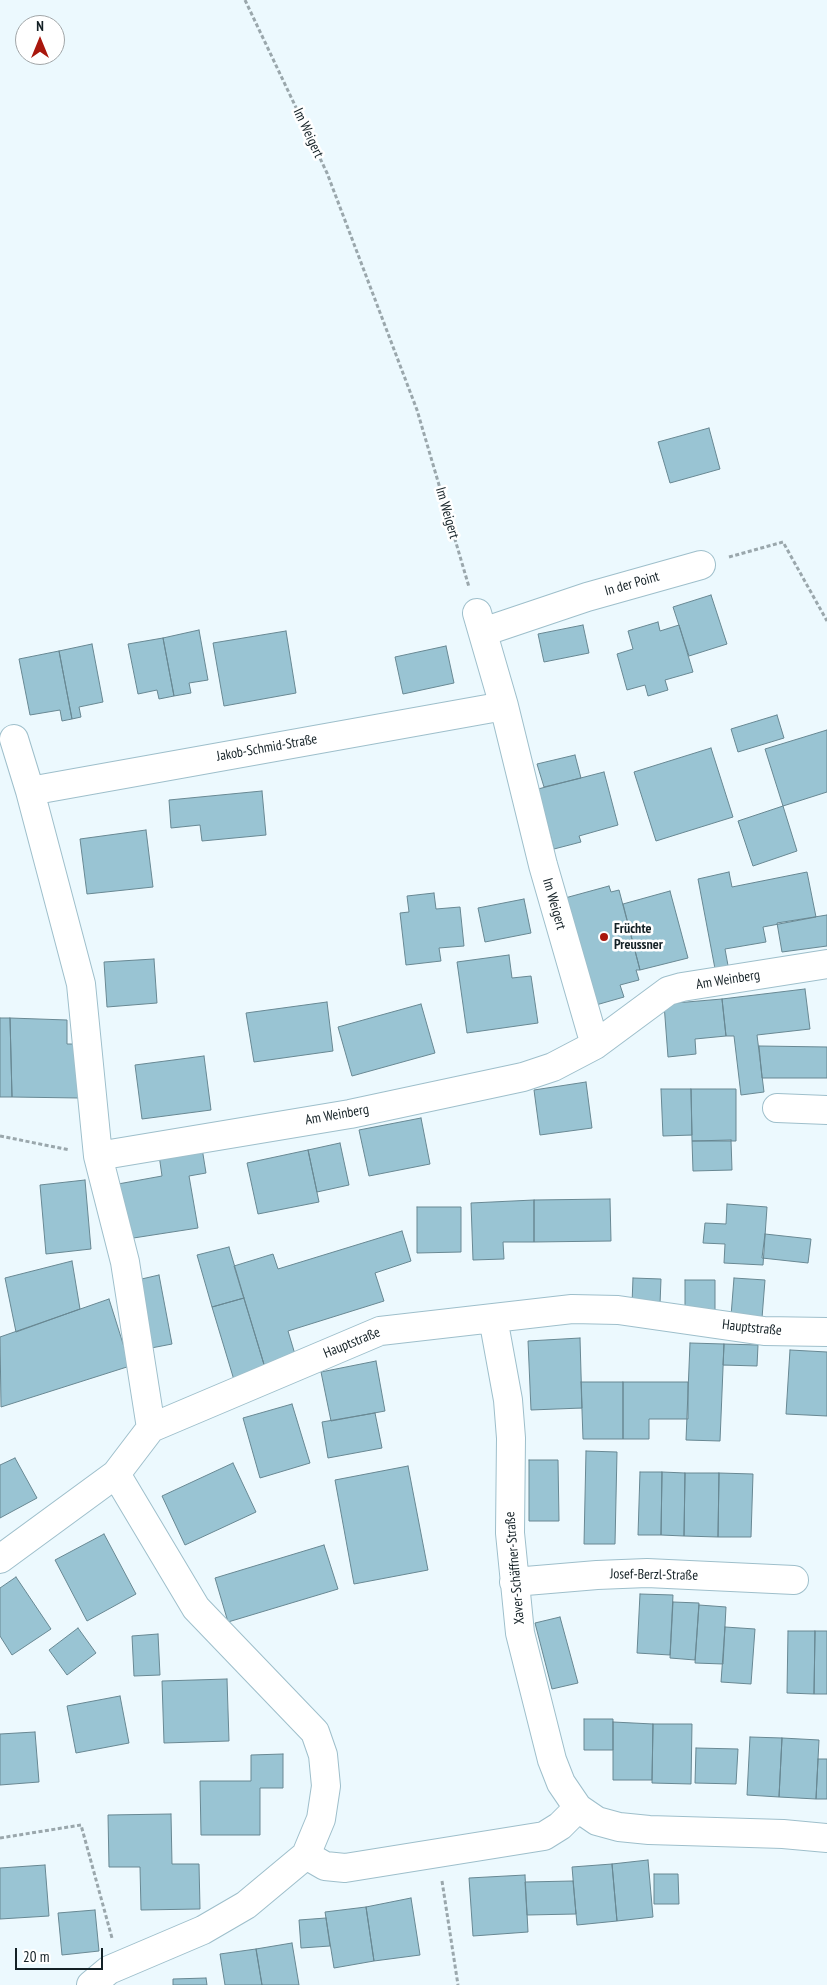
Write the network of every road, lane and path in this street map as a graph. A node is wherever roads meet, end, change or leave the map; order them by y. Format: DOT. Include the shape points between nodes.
graph roads {
  1 [pos="245,0"];
  2 [pos="701,565"];
  3 [pos="827,621"];
  4 [pos="480,622"];
  5 [pos="504,706"];
  6 [pos="14,739"];
  7 [pos="30,791"];
  8 [pos="827,964"];
  9 [pos="595,1045"];
  10 [pos="777,1108"];
  11 [pos="827,1110"];
  12 [pos="0,1136"];
  13 [pos="98,1156"];
  14 [pos="493,1318"];
  15 [pos="827,1332"];
  16 [pos="150,1428"];
  17 [pos="116,1474"];
  18 [pos="0,1559"];
  19 [pos="794,1580"];
  20 [pos="514,1582"];
  21 [pos="578,1808"];
  22 [pos="0,1838"];
  23 [pos="827,1838"];
  24 [pos="437,1853"];
  25 [pos="306,1855"];
  26 [pos="119,1966"];
  27 [pos="91,1985"];
  28 [pos="458,1985"];
  1 -- 4 [label="path, Im Weigert" via="327,174 416,410"];
  2 -- 3 [label="path" via="783,542"];
  2 -- 4 [label="street, In der Point" via="587,597"];
  4 -- 5 [label="street, Im Weigert"];
  5 -- 7 [label="street, Jakob-Schmid-Straße"];
  5 -- 9 [label="street, Im Weigert" via="543,865"];
  6 -- 7 [label="street"];
  7 -- 13 [label="street" via="81,984"];
  8 -- 9 [label="street, Am Weinberg" via="682,986 668,991"];
  9 -- 13 [label="street, Am Weinberg" via="553,1067 523,1077 350,1114"];
  10 -- 11 [label="street"];
  12 -- 13 [label="path"];
  13 -- 16 [label="street" via="125,1262"];
  14 -- 15 [label="street, Hauptstraße" via="572,1309 618,1310 764,1331"];
  14 -- 16 [label="street, Hauptstraße" via="380,1331"];
  14 -- 20 [label="street, Xaver-Schäffner-Straße" via="508,1400"];
  16 -- 17 [label="street"];
  17 -- 18 [label="street"];
  17 -- 25 [label="street" via="196,1608 315,1732 323,1755 326,1786 321,1819"];
  19 -- 20 [label="street, Josef-Berzl-Straße" via="647,1573"];
  20 -- 21 [label="street, Xaver-Schäffner-Straße" via="520,1633 552,1760 561,1783"];
  21 -- 23 [label="street, Xaver-Schäffner-Straße" via="596,1821 619,1828"];
  21 -- 24 [label="street" via="544,1836"];
  22 -- 26 [label="path" via="81,1825"];
  24 -- 25 [label="street" via="345,1868 325,1866"];
  24 -- 28 [label="path"];
  25 -- 26 [label="street" via="246,1905 202,1930"];
  26 -- 27 [label="street"];
}
